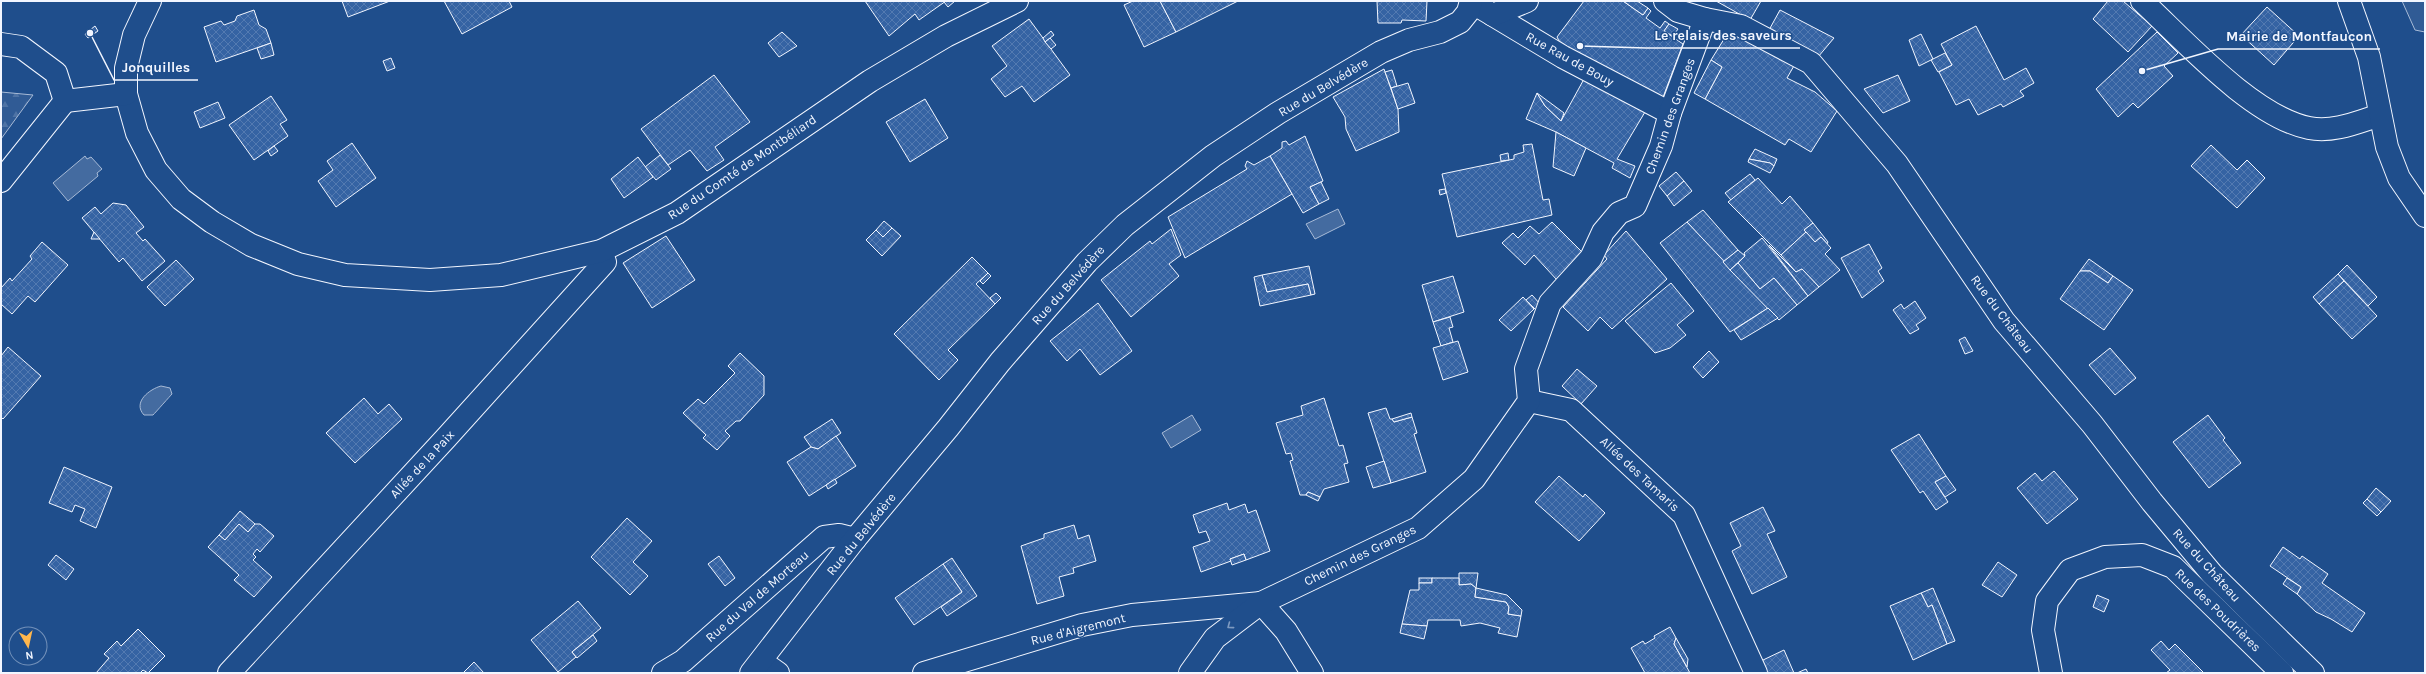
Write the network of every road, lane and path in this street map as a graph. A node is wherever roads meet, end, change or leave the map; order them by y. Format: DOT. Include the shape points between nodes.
graph roads {
  1 [pos="150,1"];
  2 [pos="1017,1"];
  3 [pos="1471,1"];
  4 [pos="1527,1"];
  5 [pos="1665,1"];
  6 [pos="2142,1"];
  7 [pos="2349,1"];
  8 [pos="1493,15"];
  9 [pos="1705,19"];
  10 [pos="1,44"];
  11 [pos="126,94"];
  12 [pos="65,101"];
  13 [pos="1670,113"];
  14 [pos="2380,115"];
  15 [pos="1,181"];
  16 [pos="2425,216"];
  17 [pos="601,250"];
  18 [pos="1529,401"];
  19 [pos="855,539"];
  20 [pos="1261,603"];
  21 [pos="763,669"];
  22 [pos="229,673"];
  23 [pos="664,673"];
  24 [pos="924,673"];
  25 [pos="1190,673"];
  26 [pos="1312,673"];
  27 [pos="1756,673"];
  28 [pos="2051,673"];
  29 [pos="2282,673"];
  30 [pos="2313,673"];
  1 -- 11 [label="street, Rue du Comté de Montbéliard" via="134,35 126,68"];
  2 -- 17 [label="street, Rue du Comté de Montbéliard" via="946,36 870,80 677,213"];
  3 -- 8 [label="street, Rue Rau de Bouy"];
  3 -- 19 [label="street, Rue du Belvédère" via="1468,12 1460,22 1440,32 1409,40 1381,52 1278,113 1213,156 1126,225 1087,262 1047,307"];
  4 -- 8 [label="street"];
  5 -- 9 [label="street, Rue du Château" via="1678,11"];
  6 -- 14 [label="street" via="2246,96 2283,120 2311,128 2342,127"];
  7 -- 14 [label="street" via="2369,56"];
  8 -- 13 [label="street, Rue Rau de Bouy" via="1563,57"];
  9 -- 13 [label="street, Chemin des Granges"];
  9 -- 30 [label="street, Rue du Château" via="1740,26 1811,63 1897,164 2004,321 2092,424 2152,502 2212,574"];
  10 -- 12 [label="street" via="21,47 56,73"];
  11 -- 12 [label="street"];
  11 -- 17 [label="street, Rue du Comté de Montbéliard" via="137,134 156,170 181,198 212,222 251,245 298,264 345,276 430,280 501,275"];
  12 -- 15 [label="street"];
  13 -- 18 [label="street, Chemin des Granges" via="1661,146 1635,206 1619,213 1603,232 1591,258 1550,303 1526,369"];
  14 -- 16 [label="street" via="2387,147 2399,178"];
  17 -- 22 [label="street, Allée de la Paix" via="605,262"];
  18 -- 20 [label="street, Chemin des Granges" via="1474,479 1418,528"];
  18 -- 27 [label="street, Allée des Tamaris" via="1571,410 1684,515"];
  19 -- 21 [label="street, Rue du Belvédère"];
  19 -- 23 [label="street, Rue du Val de Morteau" via="839,535 824,537 682,661"];
  20 -- 24 [label="street, Rue d'Aigremont" via="1132,615 1082,625"];
  20 -- 25 [label="street, Chemin des Granges, one-way" via="1215,638"];
  20 -- 26 [label="street" via="1286,631"];
  28 -- 29 [label="street, Rue des Poudrières" via="2043,630 2047,601 2070,570 2105,557 2142,554 2173,567"];
}
